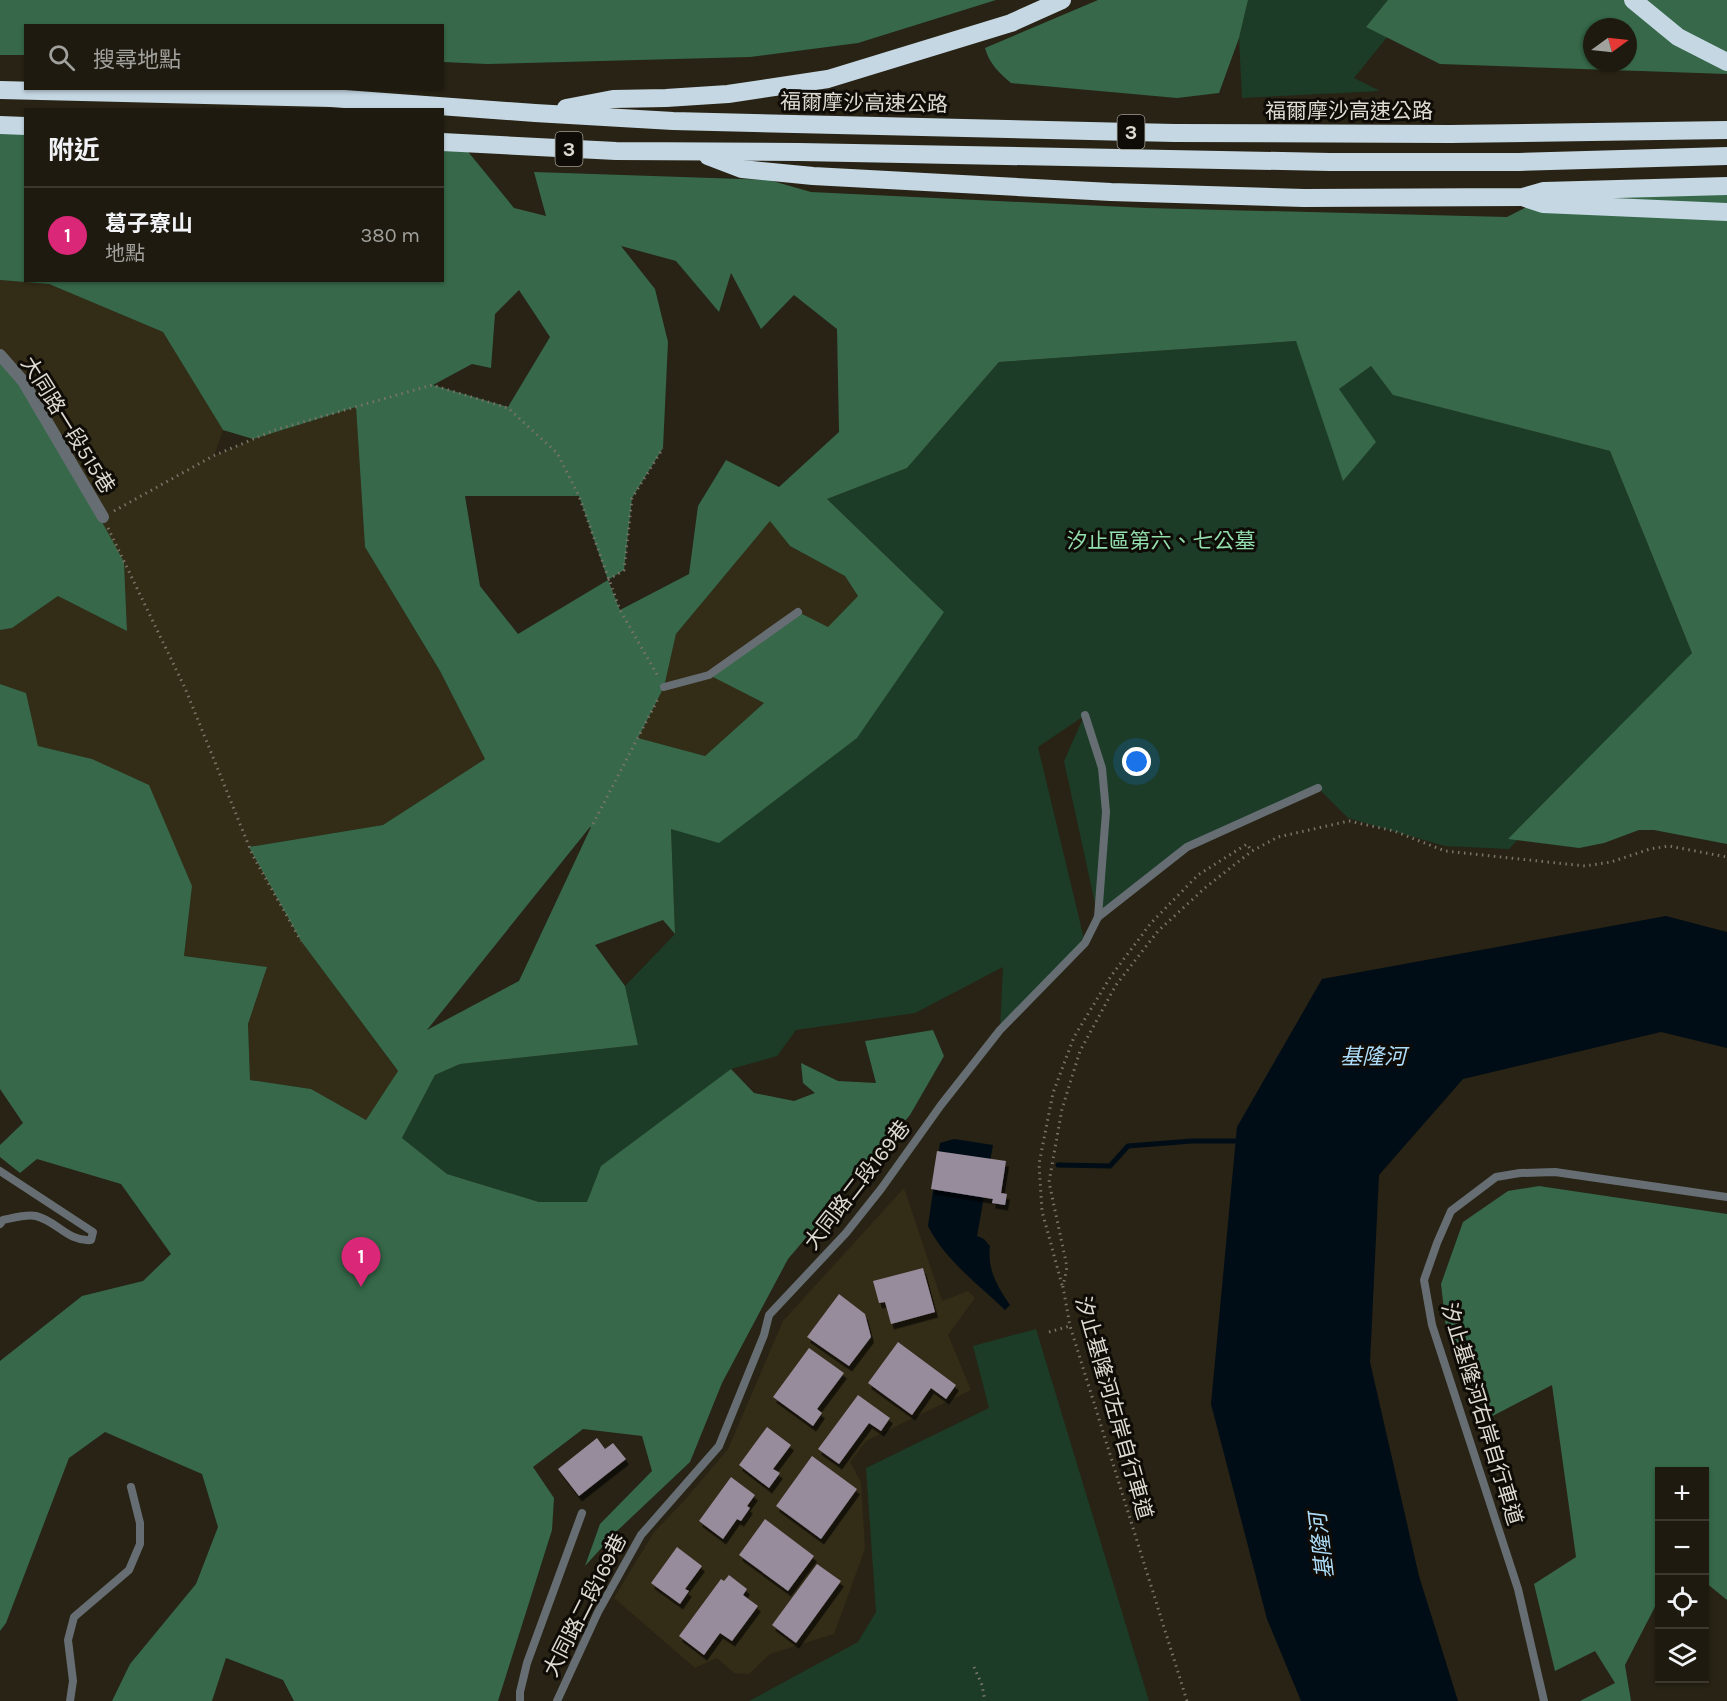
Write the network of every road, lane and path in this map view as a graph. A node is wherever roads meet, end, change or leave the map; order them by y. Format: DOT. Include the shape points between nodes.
graph roads {
  1 [pos="1062,0"];
  2 [pos="1633,0"];
  3 [pos="1727,62"];
  4 [pos="0,90"];
  5 [pos="535,113"];
  6 [pos="0,125"];
  7 [pos="24,126"];
  8 [pos="1727,130"];
  9 [pos="444,142"];
  10 [pos="695,151"];
  11 [pos="1727,156"];
  12 [pos="1727,186"];
  13 [pos="1524,197"];
  14 [pos="1727,212"];
  15 [pos="0,355"];
  16 [pos="663,448"];
  17 [pos="103,517"];
  18 [pos="608,580"];
  19 [pos="798,612"];
  20 [pos="664,687"];
  21 [pos="1085,715"];
  22 [pos="1318,788"];
  23 [pos="592,824"];
  24 [pos="1252,851"];
  25 [pos="1727,857"];
  26 [pos="1098,917"];
  27 [pos="301,941"];
  28 [pos="0,1171"];
  29 [pos="1727,1197"];
  30 [pos="0,1224"];
  31 [pos="1063,1287"];
  32 [pos="1070,1326"];
  33 [pos="1049,1332"];
  34 [pos="131,1486"];
  35 [pos="582,1513"];
  36 [pos="974,1667"];
  37 [pos="70,1701"];
  38 [pos="520,1701"];
  39 [pos="557,1701"];
  40 [pos="985,1701"];
  41 [pos="1187,1701"];
  42 [pos="1545,1701"];
  1 -- 5 [label="highway" via="1011,23 828,79 728,94 613,99"];
  2 -- 3 [label="highway" via="1678,37"];
  4 -- 5 [label="highway, 福爾摩沙高速公路 / 3" via="331,98"];
  5 -- 8 [label="highway, 福爾摩沙高速公路 / 3" via="1174,133"];
  6 -- 7 [label="highway"];
  9 -- 10 [label="highway, 3"];
  10 -- 11 [label="highway, 3" via="1330,162"];
  10 -- 13 [label="highway" via="742,169 849,178 1304,198"];
  12 -- 13 [label="highway" via="1544,191"];
  13 -- 14 [label="highway" via="1543,204"];
  15 -- 17 [label="street, 大同路一段515巷" via="22,381"];
  16 -- 18 [label="path" via="632,498 624,570"];
  17 -- 18 [label="path" via="213,456 275,430 432,385 508,408 556,453 579,496"];
  17 -- 27 [label="path" via="185,688 253,856"];
  18 -- 20 [label="path" via="620,610"];
  19 -- 20 [label="lane" via="709,675"];
  20 -- 23 [label="path"];
  21 -- 26 [label="lane, 大同路二段169巷" via="1102,768 1106,812"];
  22 -- 26 [label="lane" via="1187,847"];
  24 -- 25 [label="path, 汐止基隆河左岸自行車道" via="1278,837 1349,821 1394,831 1445,851 1585,866 1669,846"];
  24 -- 31 [label="path, 汐止基隆河左岸自行車道" via="1158,931 1116,985 1080,1051 1062,1109 1049,1182 1067,1267"];
  24 -- 31 [label="path" via="1247,844 1198,875 1151,923 1111,976 1074,1037 1053,1093 1039,1164 1042,1211"];
  26 -- 39 [label="lane, 大同路二段169巷" via="1085,943 1000,1030 948,1095 846,1233 769,1315 719,1446 641,1535 598,1612"];
  28 -- 30 [label="lane" via="93,1232 91,1240 79,1241 33,1215 3,1220"];
  29 -- 42 [label="lane, 汐止基隆河右岸自行車道" via="1555,1172 1520,1173 1496,1177 1451,1210 1437,1243 1424,1280 1432,1325 1518,1589"];
  31 -- 32 [label="path, 汐止基隆河左岸自行車道"];
  32 -- 33 [label="path"];
  32 -- 41 [label="path, 汐止基隆河左岸自行車道"];
  34 -- 37 [label="lane" via="140,1523 140,1544 129,1570 74,1617 68,1640 74,1681"];
  35 -- 38 [label="lane" via="527,1663"];
  36 -- 40 [label="path"];
}
